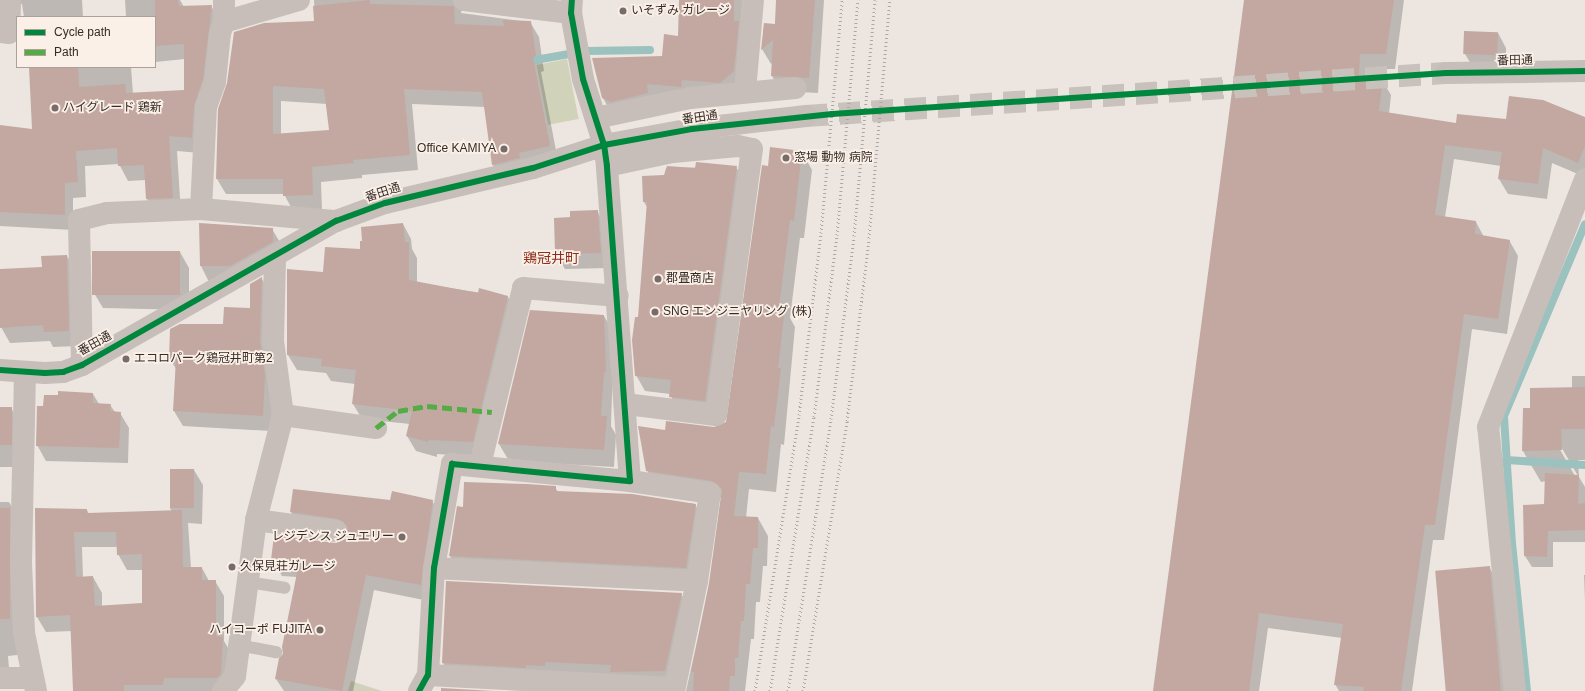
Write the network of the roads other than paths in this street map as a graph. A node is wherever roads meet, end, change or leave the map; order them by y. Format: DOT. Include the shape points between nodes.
graph roads {
  1 [pos="10,0"];
  2 [pos="224,0"];
  3 [pos="299,0"];
  4 [pos="464,0"];
  5 [pos="753,0"];
  6 [pos="571,6"];
  7 [pos="224,22"];
  8 [pos="0,32"];
  9 [pos="1585,71"];
  10 [pos="1446,73"];
  11 [pos="796,88"];
  12 [pos="745,91"];
  13 [pos="806,116"];
  14 [pos="596,118"];
  15 [pos="604,145"];
  16 [pos="607,166"];
  17 [pos="1585,180"];
  18 [pos="201,209"];
  19 [pos="336,221"];
  20 [pos="275,257"];
  21 [pos="618,296"];
  22 [pos="82,365"];
  23 [pos="0,370"];
  24 [pos="25,372"];
  25 [pos="625,404"];
  26 [pos="283,415"];
  27 [pos="376,428"];
  28 [pos="480,465"];
  29 [pos="630,481"];
  30 [pos="256,520"];
  31 [pos="336,531"];
  32 [pos="434,568"];
  33 [pos="697,581"];
  34 [pos="248,582"];
  35 [pos="285,588"];
  36 [pos="239,646"];
  37 [pos="276,652"];
  38 [pos="0,678"];
  39 [pos="423,683"];
  40 [pos="34,685"];
  41 [pos="674,690"];
  42 [pos="223,691"];
  43 [pos="1515,691"];
  1 -- 8 [label="street" via="10,33"];
  2 -- 7 [label="street"];
  3 -- 7 [label="street"];
  4 -- 6 [label="street"];
  5 -- 12 [label="street"];
  6 -- 14 [label="street" via="583,79"];
  7 -- 18 [label="street" via="220,33 215,82 206,107"];
  9 -- 10 [label="street, 番田通"];
  11 -- 12 [label="street"];
  12 -- 14 [label="street" via="690,98"];
  13 -- 15 [label="street, 番田通" via="692,129"];
  14 -- 15 [label="street"];
  15 -- 16 [label="street"];
  15 -- 19 [label="street, 番田通" via="533,168 385,203"];
  16 -- 21 [label="street"];
  16 -- 25 [label="street" via="673,152 738,146 752,149 716,415"];
  17 -- 43 [label="street" via="1488,427"];
  18 -- 19 [label="street"];
  18 -- 22 [label="street" via="108,214 79,220"];
  19 -- 20 [label="street, 番田通"];
  20 -- 22 [label="street, 番田通"];
  20 -- 26 [label="street" via="273,341"];
  21 -- 25 [label="street"];
  21 -- 28 [label="street" via="523,288"];
  22 -- 24 [label="street, 番田通" via="64,372"];
  23 -- 24 [label="street, 番田通"];
  24 -- 40 [label="street" via="21,563 24,633"];
  25 -- 29 [label="street"];
  26 -- 27 [label="street"];
  26 -- 30 [label="street"];
  28 -- 29 [label="street"];
  28 -- 32 [label="street" via="452,464"];
  29 -- 33 [label="street" via="710,493"];
  30 -- 31 [label="street"];
  30 -- 34 [label="street"];
  32 -- 33 [label="street"];
  32 -- 39 [label="street"];
  33 -- 41 [label="street"];
  34 -- 35 [label="lane"];
  34 -- 36 [label="street"];
  36 -- 37 [label="lane"];
  36 -- 42 [label="street" via="235,676"];
  38 -- 40 [label="street"];
  39 -- 41 [label="street"];
}
